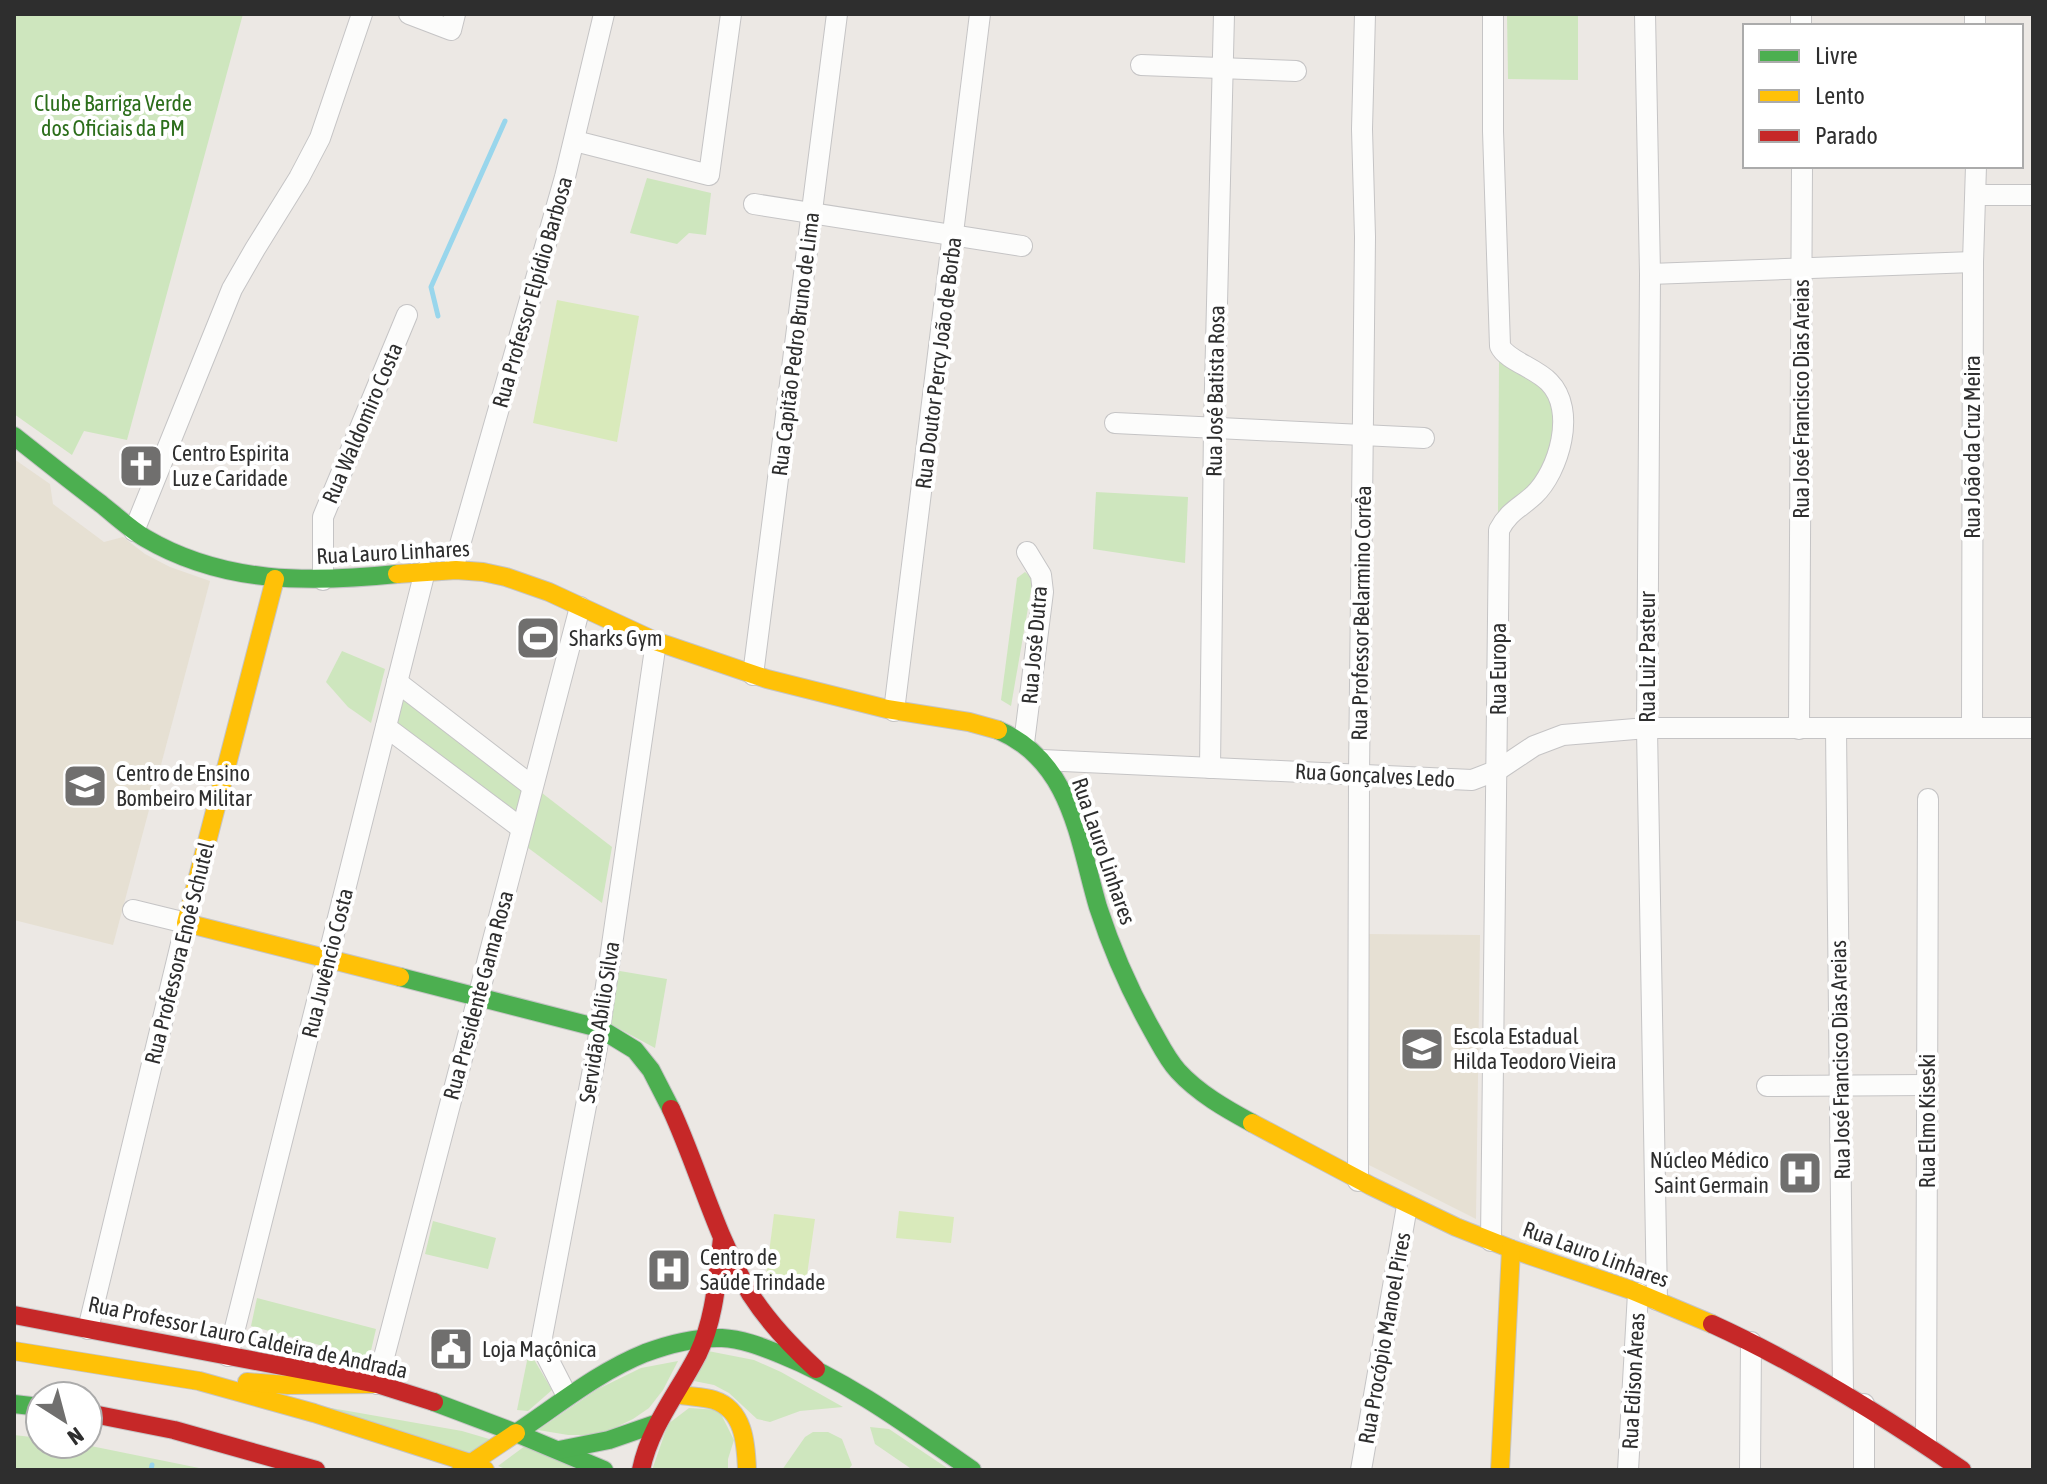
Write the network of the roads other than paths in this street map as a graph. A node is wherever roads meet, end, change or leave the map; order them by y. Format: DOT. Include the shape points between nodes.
graph roads {
  1 [pos="362,14"];
  2 [pos="409,14"];
  3 [pos="455,14"];
  4 [pos="604,14"];
  5 [pos="731,14"];
  6 [pos="837,14"];
  7 [pos="980,14"];
  8 [pos="1224,14"];
  9 [pos="1365,14"];
  10 [pos="1493,14"];
  11 [pos="1645,14"];
  12 [pos="1141,65"];
  13 [pos="1223,68"];
  14 [pos="1296,71"];
  15 [pos="575,141"];
  16 [pos="1802,168"];
  17 [pos="1976,168"];
  18 [pos="1976,195"];
  19 [pos="2033,195"];
  20 [pos="754,204"];
  21 [pos="812,213"];
  22 [pos="953,235"];
  23 [pos="1022,246"];
  24 [pos="1973,262"];
  25 [pos="1802,268"];
  26 [pos="1650,274"];
  27 [pos="407,315"];
  28 [pos="1115,423"];
  29 [pos="1214,428"];
  30 [pos="1363,435"];
  31 [pos="14,436"];
  32 [pos="1424,438"];
  33 [pos="134,531"];
  34 [pos="1027,552"];
  35 [pos="453,569"];
  36 [pos="425,571"];
  37 [pos="275,579"];
  38 [pos="323,580"];
  39 [pos="580,607"];
  40 [pos="656,642"];
  41 [pos="753,675"];
  42 [pos="397,682"];
  43 [pos="894,711"];
  44 [pos="386,727"];
  45 [pos="1647,728"];
  46 [pos="1972,728"];
  47 [pos="2033,728"];
  48 [pos="1799,729"];
  49 [pos="1836,729"];
  50 [pos="1024,743"];
  51 [pos="1042,760"];
  52 [pos="1210,768"];
  53 [pos="1498,770"];
  54 [pos="1359,775"];
  55 [pos="532,786"];
  56 [pos="1928,799"];
  57 [pos="521,828"];
  58 [pos="133,910"];
  59 [pos="186,923"];
  60 [pos="328,958"];
  61 [pos="477,997"];
  62 [pos="599,1028"];
  63 [pos="1840,1085"];
  64 [pos="1927,1085"];
  65 [pos="1767,1086"];
  66 [pos="1358,1181"];
  67 [pos="1407,1206"];
  68 [pos="722,1239"];
  69 [pos="1491,1241"];
  70 [pos="1511,1249"];
  71 [pos="1648,1297"];
  72 [pos="14,1315"];
  73 [pos="88,1329"];
  74 [pos="704,1338"];
  75 [pos="1751,1342"];
  76 [pos="14,1351"];
  77 [pos="228,1356"];
  78 [pos="816,1369"];
  79 [pos="199,1381"];
  80 [pos="377,1384"];
  81 [pos="1843,1392"];
  82 [pos="676,1394"];
  83 [pos="567,1396"];
  84 [pos="1864,1404"];
  85 [pos="104,1416"];
  86 [pos="658,1423"];
  87 [pos="516,1433"];
  88 [pos="1926,1444"];
  89 [pos="557,1450"];
  90 [pos="472,1468"];
  91 [pos="316,1470"];
  92 [pos="604,1470"];
  93 [pos="641,1470"];
  94 [pos="747,1470"];
  95 [pos="972,1470"];
  96 [pos="1361,1470"];
  97 [pos="1500,1470"];
  98 [pos="1628,1470"];
  99 [pos="1750,1470"];
  100 [pos="1864,1470"];
  101 [pos="1962,1470"];
  1 -- 33 [label="street" via="320,138 232,289"];
  2 -- 3 [label="street" via="451,30"];
  4 -- 15 [label="street, Rua Professor Elpídio Barbosa"];
  5 -- 15 [label="street" via="709,175"];
  6 -- 21 [label="street, Rua Capitão Pedro Bruno de Lima"];
  7 -- 22 [label="street, Rua Doutor Percy João de Borba"];
  8 -- 13 [label="street, Rua José Batista Rosa"];
  9 -- 30 [label="street, Rua Professor Belarmino Corrêa"];
  10 -- 53 [label="street, Rua Europa" via="1500,346 1552,385 1563,419 1548,478 1499,530"];
  11 -- 26 [label="street, Rua Luiz Pasteur"];
  12 -- 13 [label="street"];
  13 -- 14 [label="street"];
  13 -- 29 [label="street, Rua José Batista Rosa"];
  15 -- 35 [label="street, Rua Professor Elpídio Barbosa"];
  16 -- 25 [label="street, Rua José Francisco Dias Areias"];
  17 -- 18 [label="street, Rua João da Cruz Meira"];
  18 -- 19 [label="street"];
  18 -- 24 [label="street, Rua João da Cruz Meira"];
  20 -- 21 [label="street"];
  21 -- 22 [label="street"];
  21 -- 41 [label="street, Rua Capitão Pedro Bruno de Lima"];
  22 -- 23 [label="street"];
  22 -- 43 [label="street, Rua Doutor Percy João de Borba"];
  24 -- 25 [label="street"];
  24 -- 46 [label="street, Rua João da Cruz Meira"];
  25 -- 26 [label="street"];
  25 -- 48 [label="street, Rua José Francisco Dias Areias"];
  26 -- 45 [label="street, Rua Luiz Pasteur"];
  27 -- 38 [label="street, Rua Waldomiro Costa" via="323,517"];
  28 -- 29 [label="street"];
  29 -- 30 [label="street"];
  29 -- 52 [label="street, Rua José Batista Rosa"];
  30 -- 32 [label="street"];
  30 -- 54 [label="street, Rua Professor Belarmino Corrêa"];
  31 -- 33 [label="main road, Rua Lauro Linhares"];
  33 -- 37 [label="main road, Rua Lauro Linhares" via="209,567"];
  34 -- 50 [label="street, Rua José Dutra" via="1041,575 1043,592"];
  35 -- 36 [label="main road, Rua Lauro Linhares"];
  35 -- 39 [label="main road, Rua Lauro Linhares" via="521,581"];
  36 -- 38 [label="main road, Rua Lauro Linhares"];
  36 -- 42 [label="street, Rua Juvêncio Costa"];
  37 -- 38 [label="main road, Rua Lauro Linhares"];
  37 -- 59 [label="main road, Rua Professora Enoé Schutel"];
  39 -- 40 [label="main road, Rua Lauro Linhares"];
  39 -- 55 [label="street, Rua Presidente Gama Rosa"];
  40 -- 41 [label="main road, Rua Lauro Linhares"];
  40 -- 62 [label="street, Servidão Abílio Silva"];
  41 -- 43 [label="main road, Rua Lauro Linhares"];
  42 -- 44 [label="street, Rua Juvêncio Costa"];
  42 -- 55 [label="street"];
  43 -- 50 [label="main road, Rua Lauro Linhares" via="979,724"];
  44 -- 57 [label="street"];
  44 -- 60 [label="street, Rua Juvêncio Costa"];
  45 -- 48 [label="street, Rua Gonçalves Ledo"];
  45 -- 53 [label="street, Rua Gonçalves Ledo" via="1563,735 1534,746"];
  45 -- 71 [label="street, Rua Luiz Pasteur"];
  46 -- 47 [label="street, Rua Gonçalves Ledo"];
  46 -- 49 [label="street, Rua Gonçalves Ledo"];
  48 -- 49 [label="street, Rua Gonçalves Ledo"];
  49 -- 63 [label="street, Rua José Francisco Dias Areias"];
  50 -- 51 [label="main road, Rua Lauro Linhares"];
  51 -- 52 [label="street, Rua Gonçalves Ledo"];
  51 -- 66 [label="main road, Rua Lauro Linhares" via="1073,821 1123,977 1169,1061 1211,1098"];
  52 -- 54 [label="street, Rua Gonçalves Ledo"];
  53 -- 54 [label="street, Rua Gonçalves Ledo" via="1472,780"];
  53 -- 69 [label="street, Rua Europa"];
  54 -- 66 [label="street, Rua Professor Belarmino Corrêa"];
  55 -- 57 [label="street, Rua Presidente Gama Rosa"];
  56 -- 64 [label="street, Rua Elmo Kiseski"];
  57 -- 61 [label="street, Rua Presidente Gama Rosa"];
  58 -- 59 [label="street"];
  59 -- 60 [label="main road"];
  59 -- 73 [label="street, Rua Professora Enoé Schutel"];
  60 -- 61 [label="main road"];
  60 -- 77 [label="street, Rua Juvêncio Costa"];
  61 -- 62 [label="main road"];
  61 -- 80 [label="street, Rua Presidente Gama Rosa"];
  62 -- 68 [label="main road" via="635,1050 651,1070 690,1150"];
  62 -- 83 [label="street, Servidão Abílio Silva" via="542,1337"];
  63 -- 64 [label="street"];
  63 -- 65 [label="street"];
  63 -- 81 [label="street, Rua José Francisco Dias Areias"];
  64 -- 88 [label="street, Rua Elmo Kiseski"];
  66 -- 67 [label="main road, Rua Lauro Linhares"];
  67 -- 69 [label="main road, Rua Lauro Linhares"];
  67 -- 96 [label="street, Rua Procópio Manoel Pires"];
  68 -- 74 [label="main road"];
  68 -- 78 [label="main road" via="752,1296 785,1340"];
  69 -- 70 [label="main road, Rua Lauro Linhares"];
  70 -- 71 [label="main road, Rua Lauro Linhares"];
  70 -- 97 [label="main road"];
  71 -- 75 [label="main road, Rua Lauro Linhares"];
  71 -- 98 [label="street, Rua Edison Áreas"];
  72 -- 73 [label="main road, Rua Professor Lauro Caldeira de Andrada"];
  73 -- 77 [label="main road, Rua Professor Lauro Caldeira de Andrada"];
  74 -- 78 [label="main road" via="753,1344"];
  74 -- 82 [label="main road"];
  74 -- 83 [label="main road" via="636,1357"];
  75 -- 81 [label="main road, Rua Lauro Linhares"];
  75 -- 99 [label="street"];
  76 -- 79 [label="main road"];
  77 -- 80 [label="main road, Rua Professor Lauro Caldeira de Andrada"];
  78 -- 95 [label="main road"];
  79 -- 80 [label="main road"];
  79 -- 90 [label="main road" via="314,1413"];
  80 -- 87 [label="main road, Rua Professor Lauro Caldeira de Andrada"];
  81 -- 84 [label="main road, Rua Lauro Linhares"];
  82 -- 86 [label="main road"];
  82 -- 94 [label="main road" via="730,1408 744,1432"];
  83 -- 87 [label="main road"];
  84 -- 88 [label="main road, Rua Lauro Linhares"];
  84 -- 100 [label="street"];
  85 -- 91 [label="main road"];
  86 -- 89 [label="main road" via="618,1439"];
  86 -- 93 [label="main road"];
  87 -- 89 [label="main road, Rua Professor Lauro Caldeira de Andrada"];
  87 -- 90 [label="main road"];
  88 -- 101 [label="main road, Rua Lauro Linhares"];
  89 -- 92 [label="main road, Rua Professor Lauro Caldeira de Andrada"];
}
